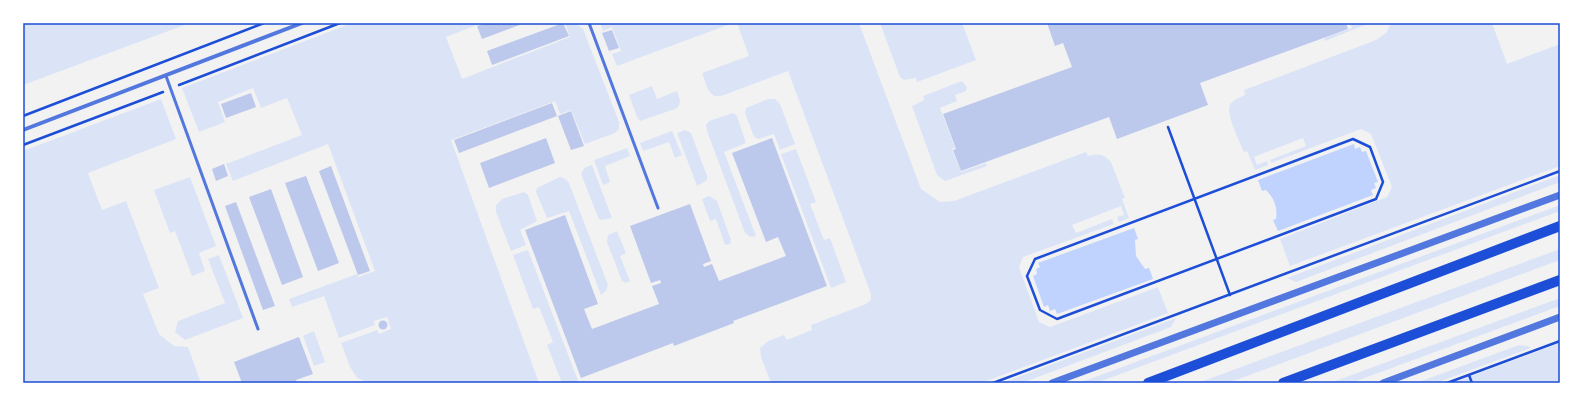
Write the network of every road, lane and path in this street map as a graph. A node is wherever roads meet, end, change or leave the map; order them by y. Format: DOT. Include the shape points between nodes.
graph roads {
  1 [pos="264,23"];
  2 [pos="302,23"];
  3 [pos="340,23"];
  4 [pos="589,23"];
  5 [pos="166,76"];
  6 [pos="177,86"];
  7 [pos="164,91"];
  8 [pos="23,116"];
  9 [pos="1168,127"];
  10 [pos="23,130"];
  11 [pos="23,145"];
  12 [pos="1560,171"];
  13 [pos="1560,195"];
  14 [pos="1194,199"];
  15 [pos="658,208"];
  16 [pos="1560,226"];
  17 [pos="1216,259"];
  18 [pos="1560,280"];
  19 [pos="1230,295"];
  20 [pos="1560,317"];
  21 [pos="258,329"];
  22 [pos="1560,341"];
  23 [pos="1469,375"];
  24 [pos="993,383"];
  25 [pos="1052,383"];
  26 [pos="1148,383"];
  27 [pos="1283,383"];
  28 [pos="1383,383"];
  29 [pos="1447,383"];
  30 [pos="1472,383"];
  1 -- 8 [label="path"];
  2 -- 5 [label="street"];
  3 -- 6 [label="path"];
  4 -- 15 [label="lane"];
  5 -- 10 [label="street"];
  5 -- 21 [label="lane"];
  7 -- 11 [label="path"];
  9 -- 14 [label="path"];
  12 -- 19 [label="path"];
  13 -- 25 [label="street"];
  14 -- 17 [label="path"];
  14 -- 17 [label="path" via="1035,259 1028,276 1040,310 1057,319"];
  14 -- 17 [label="path" via="1354,139 1370,147 1383,182 1376,199"];
  16 -- 26 [label="main road"];
  17 -- 19 [label="path"];
  18 -- 27 [label="main road"];
  19 -- 24 [label="path"];
  20 -- 28 [label="street"];
  22 -- 23 [label="path"];
  23 -- 29 [label="path"];
  23 -- 30 [label="path"];
}
